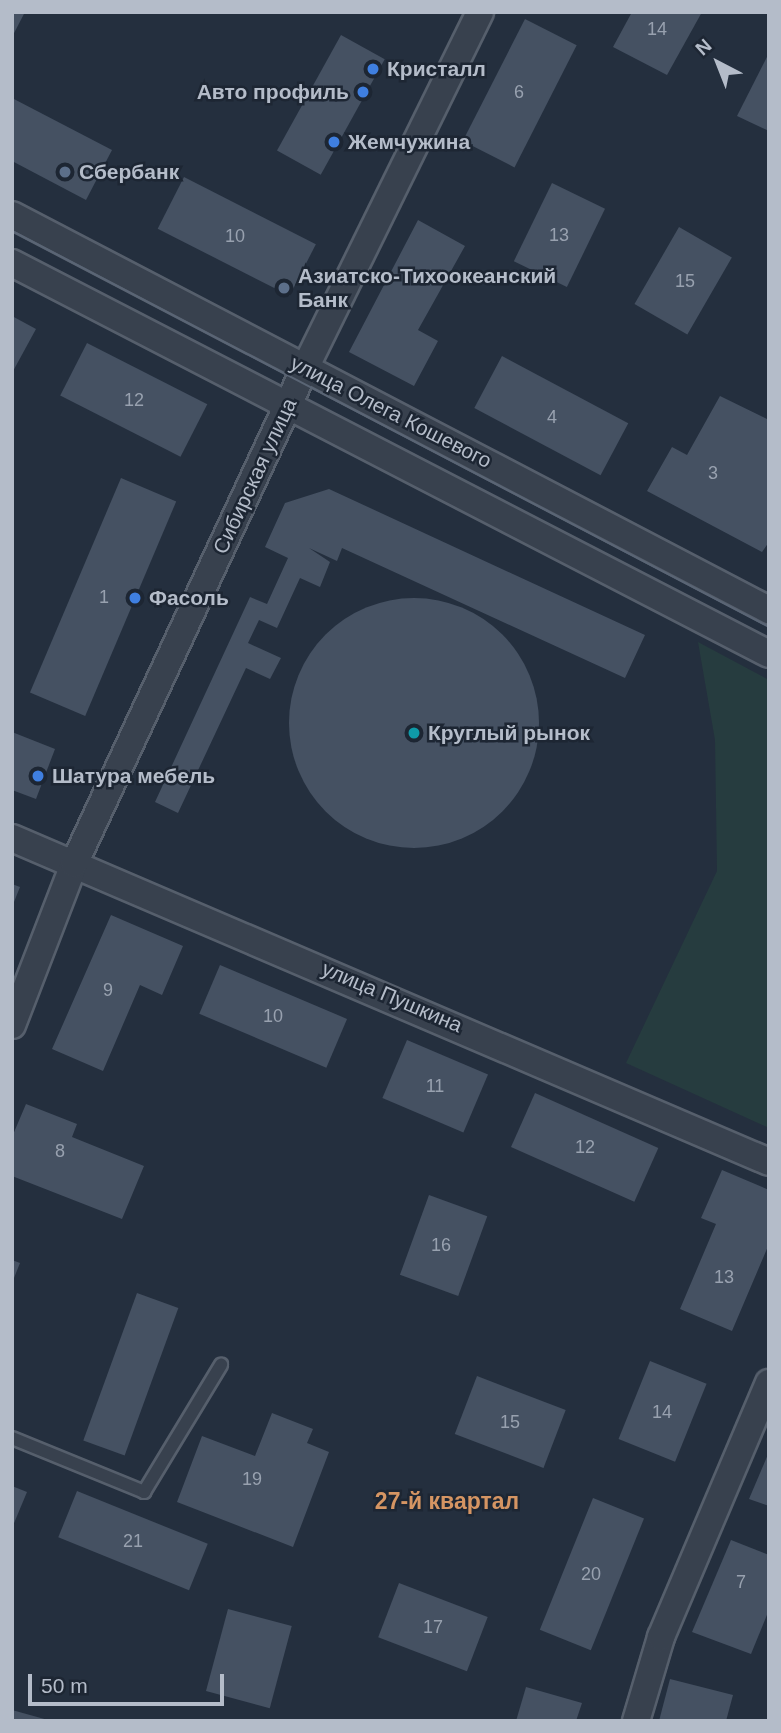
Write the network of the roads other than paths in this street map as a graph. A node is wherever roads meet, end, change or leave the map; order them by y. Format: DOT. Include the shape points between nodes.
graph roads {
  1 [pos="480,12"];
  2 [pos="12,215"];
  3 [pos="12,263"];
  4 [pos="306,366"];
  5 [pos="286,409"];
  6 [pos="769,610"];
  7 [pos="769,654"];
  8 [pos="12,838"];
  9 [pos="74,864"];
  10 [pos="12,1025"];
  11 [pos="769,1162"];
  12 [pos="221,1365"];
  13 [pos="769,1383"];
  14 [pos="12,1438"];
  15 [pos="636,1721"];
  1 -- 4 [label="street, Сибирская улица"];
  2 -- 4 [label="street, улица Олега Кошевого"];
  3 -- 5 [label="street"];
  4 -- 5 [label="street, Сибирская улица"];
  4 -- 6 [label="street, улица Олега Кошевого"];
  5 -- 7 [label="street"];
  5 -- 9 [label="street, Сибирская улица"];
  8 -- 9 [label="street, улица Пушкина"];
  9 -- 10 [label="street, Сибирская улица"];
  9 -- 11 [label="street, улица Пушкина"];
  12 -- 14 [label="lane" via="144,1492"];
  13 -- 15 [label="street" via="661,1637"];
}
